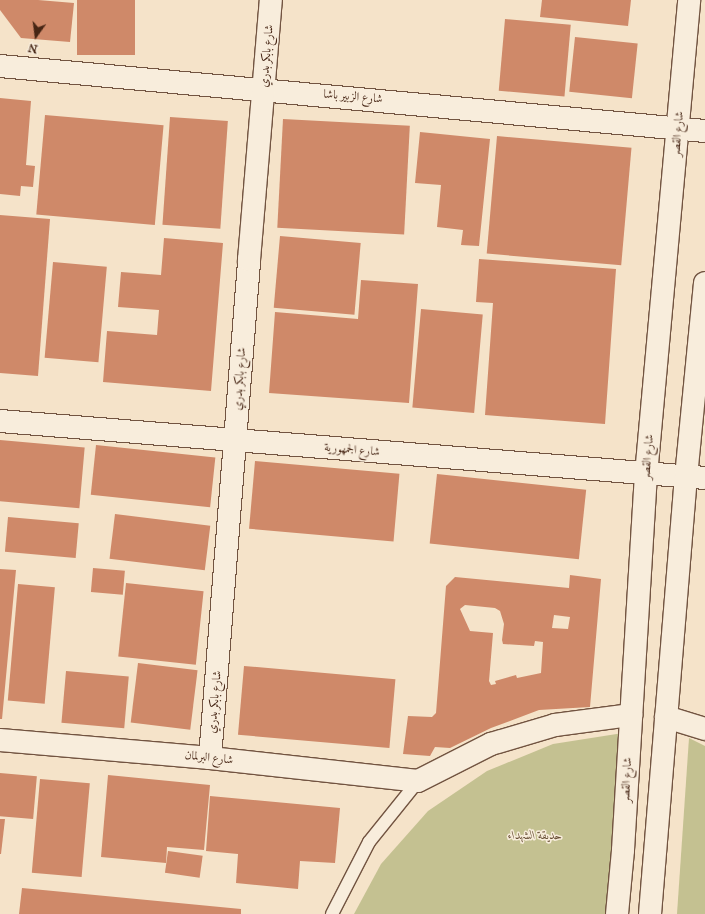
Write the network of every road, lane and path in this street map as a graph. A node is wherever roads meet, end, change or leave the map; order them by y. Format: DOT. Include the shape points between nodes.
graph roads {
  1 [pos="272,0"];
  2 [pos="689,0"];
  3 [pos="0,66"];
  4 [pos="264,89"];
  5 [pos="678,128"];
  6 [pos="705,131"];
  7 [pos="705,283"];
  8 [pos="0,422"];
  9 [pos="236,440"];
  10 [pos="646,475"];
  11 [pos="695,478"];
  12 [pos="631,715"];
  13 [pos="666,717"];
  14 [pos="705,729"];
  15 [pos="0,740"];
  16 [pos="210,758"];
  17 [pos="418,781"];
  18 [pos="332,914"];
  19 [pos="617,914"];
  20 [pos="650,914"];
  1 -- 4 [label="main road, شارع بابكر بدري"];
  2 -- 5 [label="main road, شارع القصر"];
  3 -- 4 [label="main road, شارع الزبير باشا"];
  4 -- 5 [label="main road, شارع الزبير باشا"];
  4 -- 9 [label="main road, شارع بابكر بدري"];
  5 -- 6 [label="main road, شارع الزبير باشا"];
  5 -- 10 [label="main road, شارع القصر"];
  7 -- 11 [label="main road"];
  8 -- 9 [label="main road, شارع الجمهورية"];
  9 -- 10 [label="main road, شارع الجمهورية"];
  9 -- 16 [label="main road, شارع بابكر بدري"];
  10 -- 11 [label="main road, شارع الجمهورية"];
  10 -- 12 [label="main road, شارع القصر"];
  11 -- 13 [label="main road"];
  12 -- 17 [label="main road" via="555,725 491,744"];
  12 -- 19 [label="main road, شارع القصر"];
  13 -- 14 [label="main road"];
  13 -- 20 [label="main road"];
  15 -- 16 [label="main road, شارع البرلمان"];
  16 -- 17 [label="main road, شارع البرلمان"];
  17 -- 18 [label="lane" via="369,842"];
}
